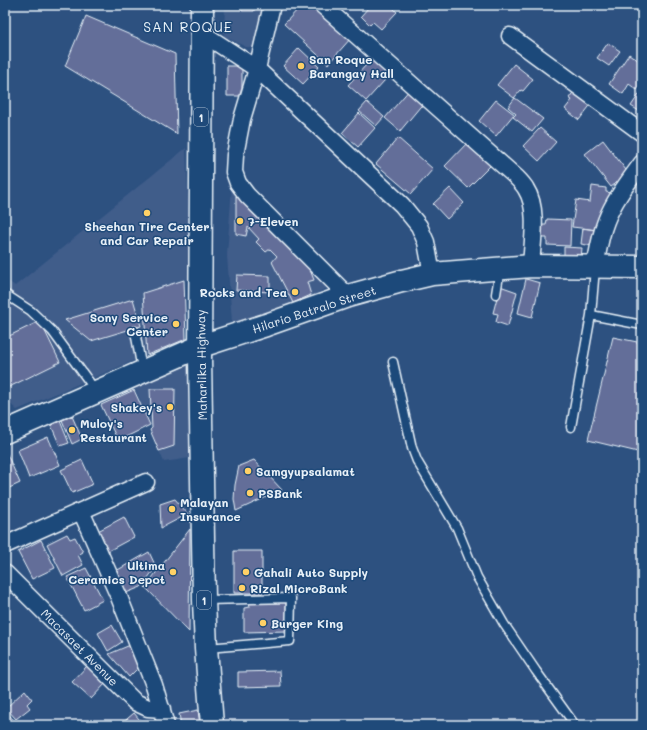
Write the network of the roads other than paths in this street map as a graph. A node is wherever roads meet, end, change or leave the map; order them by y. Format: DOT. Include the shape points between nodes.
graph roads {
  1 [pos="202,5"];
  2 [pos="272,5"];
  3 [pos="322,5"];
  4 [pos="202,33"];
  5 [pos="510,36"];
  6 [pos="257,69"];
  7 [pos="642,133"];
  8 [pos="642,163"];
  9 [pos="531,266"];
  10 [pos="595,267"];
  11 [pos="642,267"];
  12 [pos="500,269"];
  13 [pos="432,274"];
  14 [pos="5,294"];
  15 [pos="496,294"];
  16 [pos="348,296"];
  17 [pos="591,315"];
  18 [pos="642,325"];
  19 [pos="135,330"];
  20 [pos="201,346"];
  21 [pos="393,362"];
  22 [pos="145,371"];
  23 [pos="97,392"];
  24 [pos="571,427"];
  25 [pos="5,432"];
  26 [pos="146,482"];
  27 [pos="81,511"];
  28 [pos="5,546"];
  29 [pos="5,573"];
  30 [pos="204,600"];
  31 [pos="206,648"];
  32 [pos="162,710"];
  33 [pos="166,725"];
  34 [pos="212,725"];
  35 [pos="575,725"];
  1 -- 4 [label="main road, Maharlika Highway / 1"];
  2 -- 6 [label="street"];
  3 -- 9 [label="street" via="527,190 534,218"];
  4 -- 6 [label="street"];
  4 -- 20 [label="main road, Maharlika Highway / 1"];
  5 -- 7 [label="street"];
  6 -- 13 [label="street" via="402,205 419,226 426,242"];
  6 -- 16 [label="street" via="235,154 234,172 238,183"];
  8 -- 10 [label="street" via="616,200 606,220"];
  9 -- 10 [label="main road, Hilario Batralo Street"];
  9 -- 12 [label="main road, Hilario Batralo Street"];
  10 -- 11 [label="main road, Hilario Batralo Street"];
  10 -- 17 [label="lane"];
  12 -- 13 [label="main road, Hilario Batralo Street"];
  12 -- 15 [label="lane"];
  13 -- 16 [label="main road, Hilario Batralo Street"];
  14 -- 23 [label="lane" via="31,311 52,331"];
  16 -- 20 [label="main road, Hilario Batralo Street"];
  17 -- 18 [label="lane"];
  17 -- 24 [label="lane"];
  19 -- 22 [label="lane" via="140,359"];
  20 -- 22 [label="main road, Hilario Batralo Street"];
  20 -- 30 [label="main road, Maharlika Highway / 1"];
  21 -- 35 [label="lane" via="417,461 457,528 477,577 500,618"];
  22 -- 23 [label="main road, Hilario Batralo Street"];
  23 -- 25 [label="main road, Hilario Batralo Street"];
  26 -- 27 [label="street"];
  27 -- 28 [label="street"];
  27 -- 32 [label="street" via="154,685"];
  29 -- 32 [label="street, Macasaet Avenue" via="135,702 148,708"];
  30 -- 31 [label="main road, Maharlika Highway / 1"];
  30 -- 31 [label="lane" via="291,598 290,641"];
  31 -- 34 [label="main road, Maharlika Highway / 1"];
  32 -- 33 [label="street"];
}
